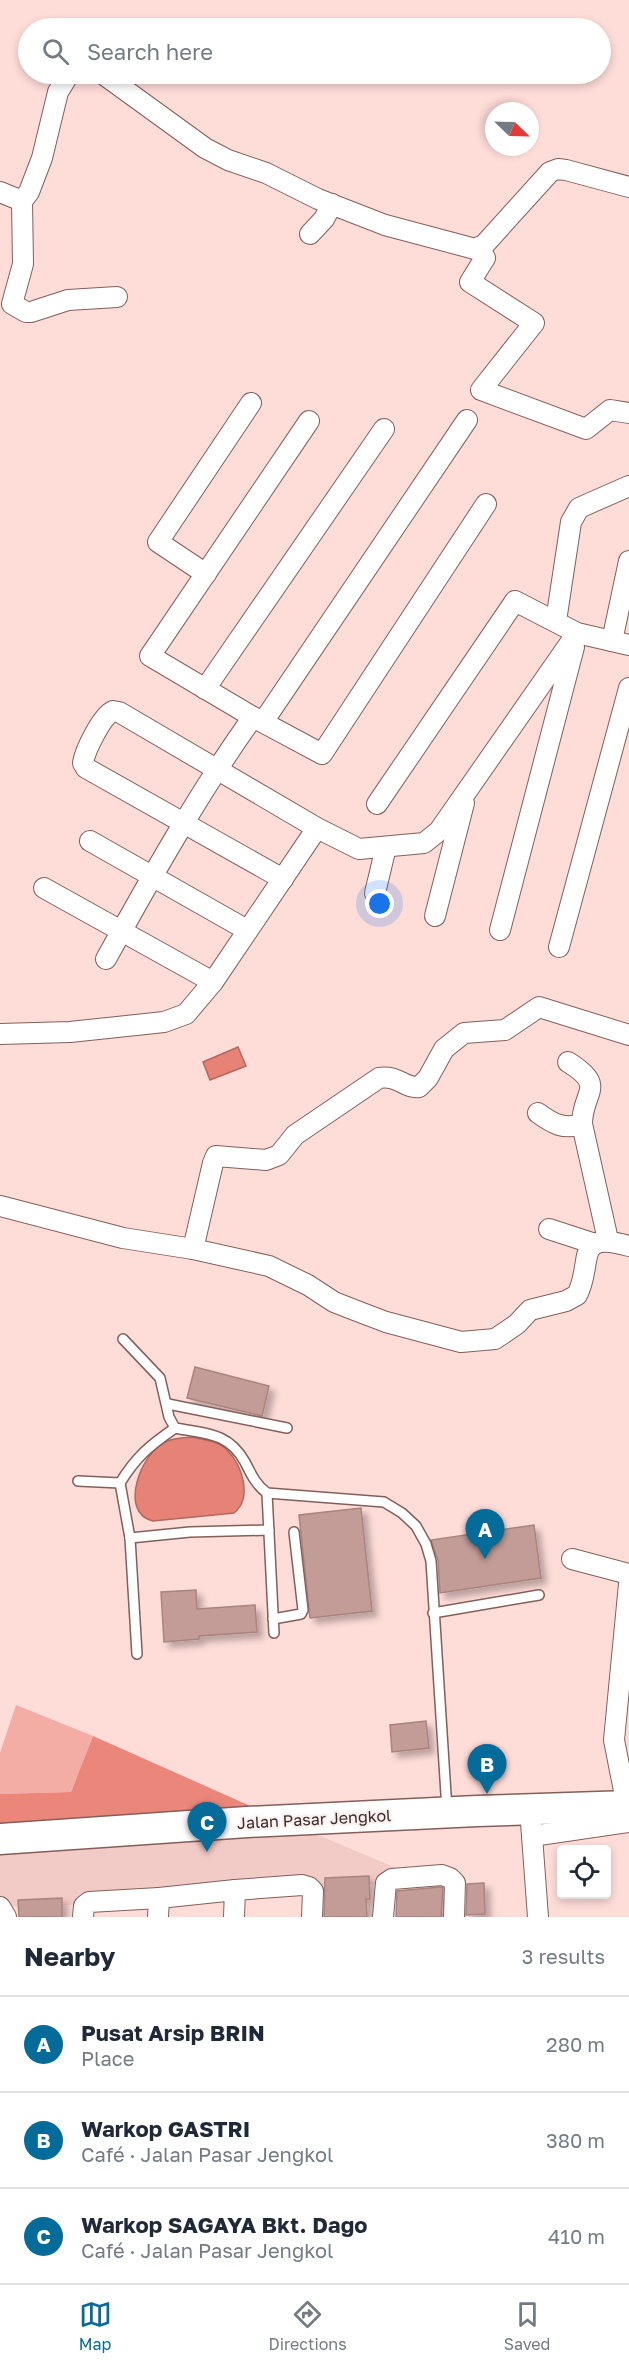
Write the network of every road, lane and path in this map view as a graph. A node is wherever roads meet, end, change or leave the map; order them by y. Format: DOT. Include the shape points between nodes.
graph roads {
  1 [pos="63,84"];
  2 [pos="117,84"];
  3 [pos="629,187"];
  4 [pos="0,192"];
  5 [pos="22,201"];
  6 [pos="332,204"];
  7 [pos="310,234"];
  8 [pos="479,247"];
  9 [pos="117,297"];
  10 [pos="251,403"];
  11 [pos="629,413"];
  12 [pos="467,420"];
  13 [pos="309,421"];
  14 [pos="384,429"];
  15 [pos="629,486"];
  16 [pos="486,504"];
  17 [pos="629,561"];
  18 [pos="206,574"];
  19 [pos="556,621"];
  20 [pos="577,633"];
  21 [pos="621,643"];
  22 [pos="205,688"];
  23 [pos="629,688"];
  24 [pos="258,720"];
  25 [pos="216,768"];
  26 [pos="467,790"];
  27 [pos="377,804"];
  28 [pos="182,823"];
  29 [pos="317,828"];
  30 [pos="90,841"];
  31 [pos="387,847"];
  32 [pos="152,875"];
  33 [pos="283,879"];
  34 [pos="45,888"];
  35 [pos="375,892"];
  36 [pos="435,916"];
  37 [pos="247,930"];
  38 [pos="500,930"];
  39 [pos="122,931"];
  40 [pos="559,947"];
  41 [pos="106,959"];
  42 [pos="213,982"];
  43 [pos="0,1034"];
  44 [pos="629,1035"];
  45 [pos="568,1062"];
  46 [pos="538,1113"];
  47 [pos="582,1124"];
  48 [pos="0,1206"];
  49 [pos="549,1229"];
  50 [pos="601,1242"];
  51 [pos="629,1246"];
  52 [pos="193,1249"];
  53 [pos="123,1339"];
  54 [pos="168,1404"];
  55 [pos="175,1428"];
  56 [pos="287,1428"];
  57 [pos="78,1481"];
  58 [pos="120,1483"];
  59 [pos="267,1493"];
  60 [pos="269,1530"];
  61 [pos="294,1532"];
  62 [pos="130,1538"];
  63 [pos="572,1559"];
  64 [pos="629,1574"];
  65 [pos="629,1584"];
  66 [pos="539,1595"];
  67 [pos="433,1613"];
  68 [pos="273,1618"];
  69 [pos="274,1633"];
  70 [pos="137,1654"];
  71 [pos="628,1811"];
  72 [pos="447,1812"];
  73 [pos="531,1823"];
  74 [pos="0,1839"];
  75 [pos="235,1890"];
  76 [pos="0,1907"];
  77 [pos="158,1908"];
  78 [pos="6,1917"];
  79 [pos="83,1917"];
  80 [pos="234,1917"];
  81 [pos="312,1917"];
  82 [pos="383,1917"];
  83 [pos="454,1917"];
  84 [pos="538,1917"];
  1 -- 5 [label="street" via="42,158 30,192"];
  2 -- 6 [label="street" via="205,148"];
  3 -- 8 [label="street" via="566,170 550,172"];
  4 -- 5 [label="street"];
  5 -- 9 [label="street" via="23,264 12,304 32,312 68,300"];
  6 -- 7 [label="street"];
  6 -- 8 [label="street" via="385,225 469,248"];
  8 -- 11 [label="street" via="485,258 470,282 534,323 481,390 586,429 610,410"];
  10 -- 18 [label="street" via="158,542"];
  12 -- 24 [label="street"];
  13 -- 18 [label="street"];
  14 -- 22 [label="street"];
  15 -- 19 [label="street" via="579,508 571,522"];
  16 -- 24 [label="street" via="322,753"];
  17 -- 21 [label="street"];
  18 -- 22 [label="street" via="150,656"];
  19 -- 20 [label="street"];
  19 -- 27 [label="street" via="515,601"];
  20 -- 21 [label="street"];
  20 -- 26 [label="street"];
  20 -- 38 [label="street"];
  22 -- 24 [label="street"];
  23 -- 40 [label="street"];
  24 -- 25 [label="street"];
  25 -- 28 [label="street"];
  25 -- 28 [label="street" via="118,712 106,716 85,753 86,768"];
  25 -- 29 [label="street"];
  26 -- 31 [label="street" via="440,831 424,843"];
  26 -- 36 [label="street"];
  28 -- 32 [label="street"];
  28 -- 33 [label="street"];
  29 -- 31 [label="street" via="359,849"];
  29 -- 33 [label="street"];
  30 -- 32 [label="street"];
  31 -- 35 [label="street"];
  32 -- 37 [label="street"];
  32 -- 39 [label="street"];
  33 -- 37 [label="street"];
  34 -- 39 [label="street"];
  37 -- 42 [label="street"];
  39 -- 41 [label="street"];
  39 -- 42 [label="street"];
  42 -- 43 [label="street" via="177,1019 70,1032"];
  44 -- 52 [label="street" via="539,1007 504,1030 464,1033 444,1049 419,1087 410,1087 394,1078 379,1078 295,1135 273,1158 216,1156"];
  45 -- 47 [label="street" via="584,1072 589,1082 590,1095"];
  46 -- 47 [label="street" via="552,1124"];
  47 -- 50 [label="street"];
  48 -- 52 [label="street" via="123,1238"];
  49 -- 50 [label="street"];
  50 -- 51 [label="street"];
  50 -- 52 [label="street" via="589,1251 577,1295 530,1310 495,1339 461,1342 334,1302 269,1266"];
  53 -- 54 [label="lane" via="160,1378"];
  54 -- 55 [label="lane"];
  54 -- 56 [label="lane"];
  55 -- 58 [label="lane" via="147,1448"];
  55 -- 59 [label="lane" via="227,1440"];
  57 -- 58 [label="lane"];
  58 -- 62 [label="lane"];
  59 -- 60 [label="lane"];
  59 -- 67 [label="lane" via="384,1502 402,1513 416,1526 426,1544 431,1561"];
  60 -- 62 [label="lane"];
  60 -- 68 [label="lane"];
  61 -- 68 [label="lane" via="303,1610 301,1614"];
  62 -- 70 [label="lane"];
  63 -- 64 [label="street"];
  65 -- 71 [label="street" via="614,1740"];
  66 -- 67 [label="lane"];
  67 -- 72 [label="lane"];
  68 -- 69 [label="lane"];
  71 -- 73 [label="main road, Jalan Pasar Jengkol"];
  72 -- 73 [label="main road, Jalan Pasar Jengkol"];
  72 -- 74 [label="main road, Jalan Pasar Jengkol"];
  73 -- 84 [label="street"];
  75 -- 77 [label="street"];
  75 -- 80 [label="street"];
  75 -- 81 [label="street" via="309,1887 313,1891"];
  76 -- 78 [label="street"];
  77 -- 79 [label="street" via="89,1902 84,1906"];
  82 -- 83 [label="street" via="386,1883 392,1879 442,1875 455,1883"];
}
